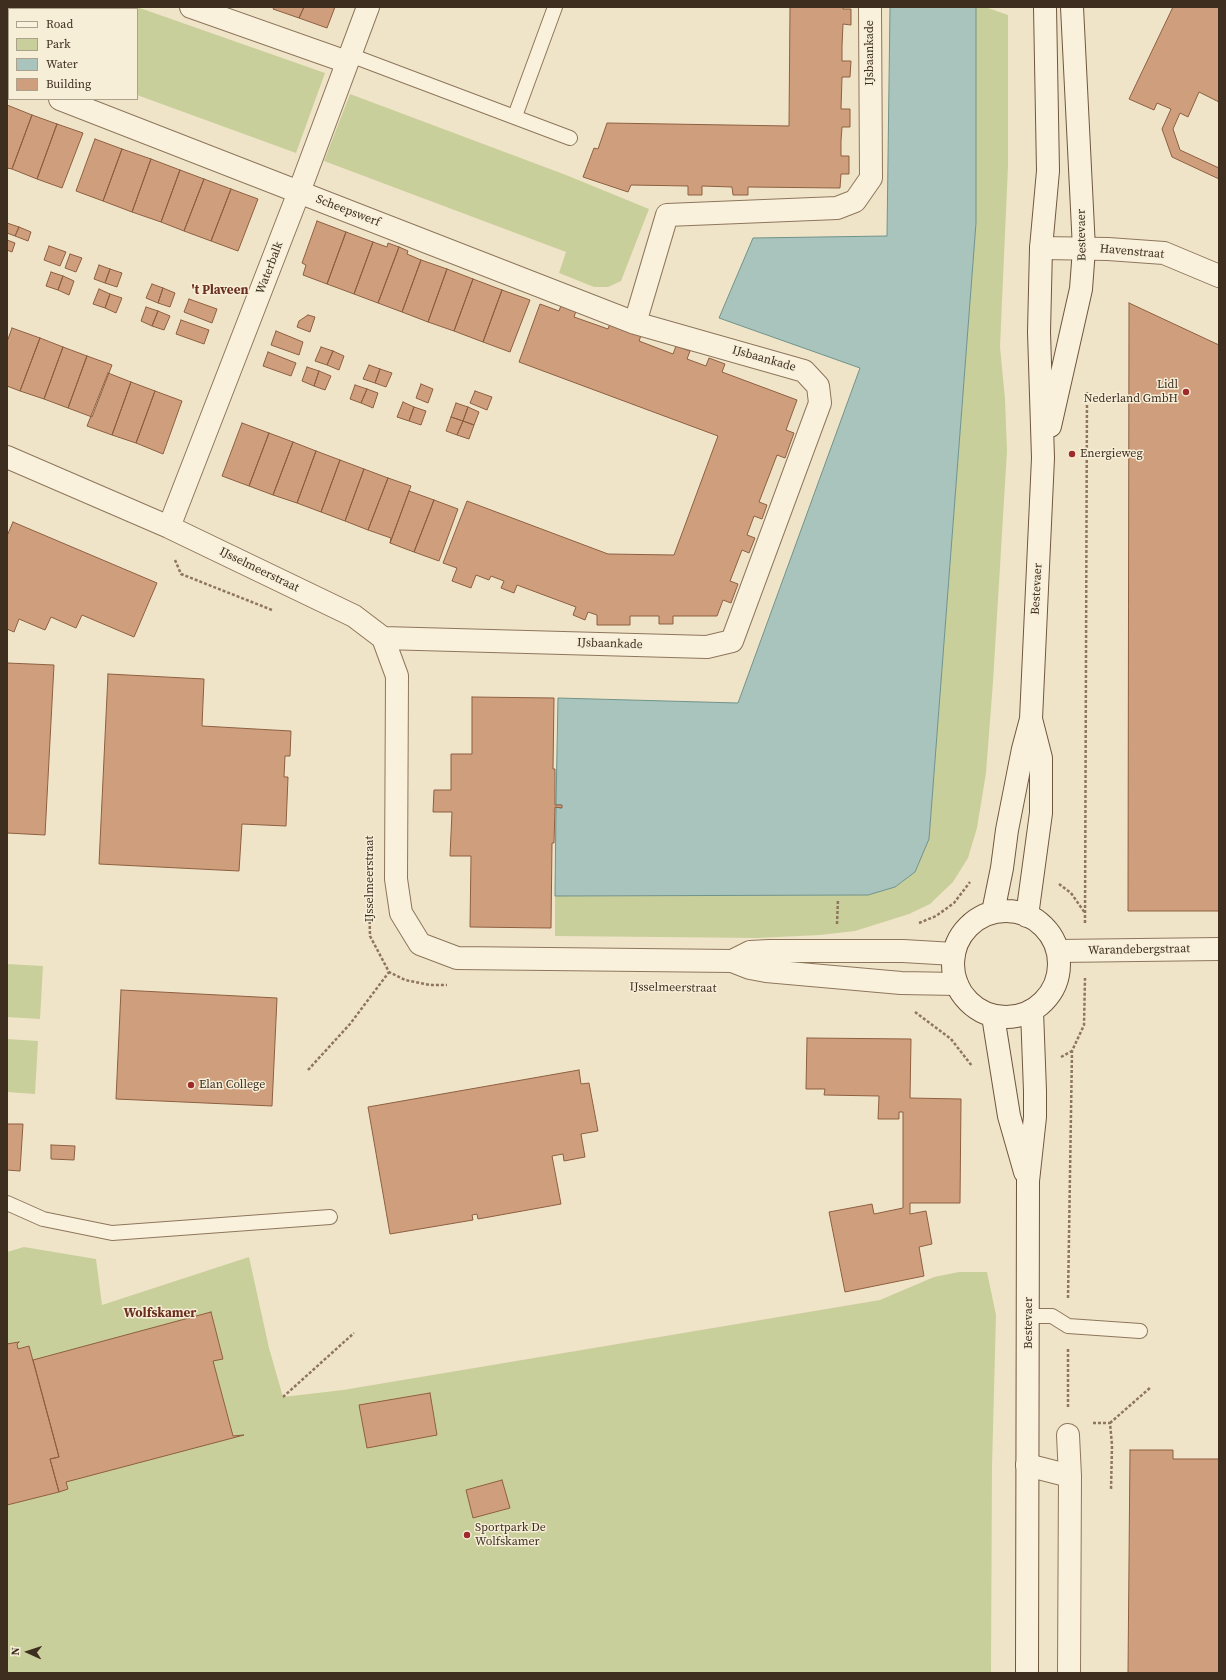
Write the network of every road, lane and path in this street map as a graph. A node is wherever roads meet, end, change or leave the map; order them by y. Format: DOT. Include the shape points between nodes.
graph roads {
  1 [pos="191,7"];
  2 [pos="368,7"];
  3 [pos="555,7"];
  4 [pos="870,7"];
  5 [pos="1045,7"];
  6 [pos="1072,7"];
  7 [pos="349,59"];
  8 [pos="63,100"];
  9 [pos="515,116"];
  10 [pos="570,138"];
  11 [pos="299,192"];
  12 [pos="1041,248"];
  13 [pos="1084,249"];
  14 [pos="1219,276"];
  15 [pos="636,323"];
  16 [pos="1087,389"];
  17 [pos="7,457"];
  18 [pos="1043,458"];
  19 [pos="169,527"];
  20 [pos="277,611"];
  21 [pos="384,638"];
  22 [pos="1031,719"];
  23 [pos="974,877"];
  24 [pos="369,889"];
  25 [pos="838,899"];
  26 [pos="993,912"];
  27 [pos="1027,916"];
  28 [pos="837,926"];
  29 [pos="1219,949"];
  30 [pos="1086,950"];
  31 [pos="903,951"];
  32 [pos="1058,951"];
  33 [pos="954,954"];
  34 [pos="732,961"];
  35 [pos="390,972"];
  36 [pos="901,983"];
  37 [pos="957,984"];
  38 [pos="454,985"];
  39 [pos="1032,1012"];
  40 [pos="993,1016"];
  41 [pos="974,1067"];
  42 [pos="308,1070"];
  43 [pos="1028,1181"];
  44 [pos="7,1203"];
  45 [pos="330,1217"];
  46 [pos="1029,1316"];
  47 [pos="1068,1326"];
  48 [pos="1140,1330"];
  49 [pos="354,1333"];
  50 [pos="1152,1387"];
  51 [pos="283,1397"];
  52 [pos="1110,1423"];
  53 [pos="1068,1428"];
  54 [pos="1027,1465"];
  55 [pos="1070,1476"];
  56 [pos="1111,1490"];
  57 [pos="1027,1673"];
  58 [pos="1069,1673"];
  1 -- 7 [label="street"];
  2 -- 7 [label="street, Waterbalk"];
  3 -- 9 [label="lane"];
  4 -- 15 [label="street, IJsbaankade" via="871,178 855,201 837,208 667,215"];
  5 -- 12 [label="street, Bestevaer" via="1048,171"];
  6 -- 13 [label="street, Bestevaer"];
  7 -- 9 [label="lane"];
  7 -- 11 [label="street, Waterbalk"];
  8 -- 11 [label="street, Scheepswerf"];
  9 -- 10 [label="lane"];
  11 -- 15 [label="street, Scheepswerf"];
  11 -- 19 [label="street, Waterbalk"];
  12 -- 13 [label="street, Havenstraat"];
  12 -- 18 [label="street, Bestevaer" via="1039,332"];
  13 -- 14 [label="street, Havenstraat" via="1164,253"];
  13 -- 18 [label="street, Bestevaer" via="1080,289"];
  15 -- 21 [label="street, IJsbaankade" via="804,371 818,386 820,403 732,641 707,647"];
  16 -- 30 [label="path"];
  17 -- 19 [label="street, IJsselmeerstraat"];
  18 -- 22 [label="street, Bestevaer"];
  19 -- 20 [label="path" via="176,566 181,574"];
  19 -- 21 [label="street, IJsselmeerstraat" via="354,616"];
  21 -- 34 [label="street" via="397,676 396,879 401,914 420,944 456,958"];
  22 -- 26 [label="street, Bestevaer" via="1022,749"];
  22 -- 27 [label="street, Bestevaer" via="1041,758 1041,813"];
  23 -- 31 [label="path" via="954,903 936,916 907,929"];
  24 -- 35 [label="path, IJsselmeerstraat" via="370,936"];
  25 -- 28 [label="path"];
  26 -- 27 [label="street" via="1018,912"];
  26 -- 33 [label="street" via="971,923 956,943"];
  27 -- 32 [label="street" via="1036,919 1050,933"];
  29 -- 30 [label="street, Warandebergstraat"];
  30 -- 32 [label="street, Warandebergstraat"];
  30 -- 47 [label="path" via="1084,1025 1072,1051"];
  31 -- 33 [label="street"];
  31 -- 34 [label="street" via="750,952"];
  32 -- 39 [label="street" via="1060,969 1055,986 1045,1001"];
  33 -- 37 [label="street" via="952,968"];
  34 -- 36 [label="street" via="766,971"];
  35 -- 38 [label="path" via="405,980 430,985"];
  35 -- 42 [label="path" via="350,1024"];
  36 -- 37 [label="street"];
  36 -- 41 [label="path" via="902,1008 920,1014 952,1039"];
  37 -- 40 [label="street" via="972,1007"];
  39 -- 40 [label="street" via="1015,1017"];
  39 -- 43 [label="street, Bestevaer" via="1035,1117"];
  40 -- 43 [label="street, Bestevaer" via="1009,1116"];
  43 -- 46 [label="street, Bestevaer"];
  44 -- 45 [label="lane" via="43,1219 112,1233"];
  46 -- 47 [label="lane" via="1052,1316"];
  46 -- 54 [label="street, Bestevaer"];
  47 -- 48 [label="lane"];
  47 -- 53 [label="path"];
  49 -- 51 [label="path"];
  50 -- 52 [label="path"];
  52 -- 53 [label="path"];
  52 -- 56 [label="path"];
  53 -- 55 [label="street"];
  54 -- 55 [label="street"];
  54 -- 57 [label="street, Bestevaer"];
  55 -- 58 [label="street"];
}
